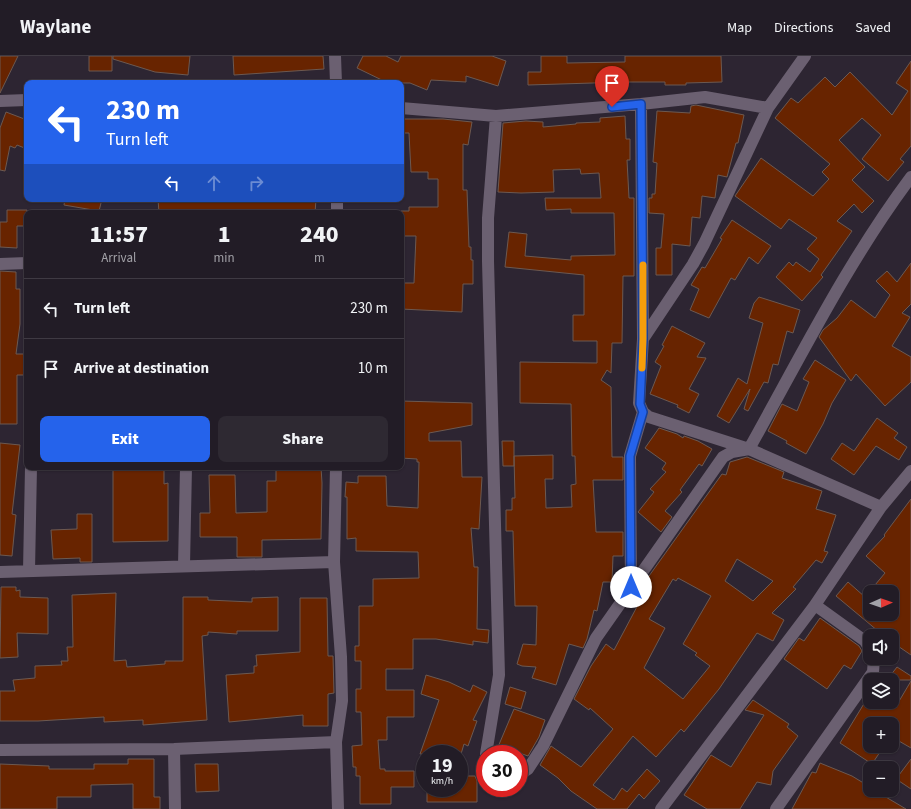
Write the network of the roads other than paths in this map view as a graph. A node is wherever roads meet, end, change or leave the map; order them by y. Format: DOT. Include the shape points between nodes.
graph roads {
  1 [pos="335,56"];
  2 [pos="805,56"];
  3 [pos="336,80"];
  4 [pos="24,100"];
  5 [pos="0,101"];
  6 [pos="641,104"];
  7 [pos="404,108"];
  8 [pos="768,108"];
  9 [pos="496,116"];
  10 [pos="911,177"];
  11 [pos="24,263"];
  12 [pos="0,264"];
  13 [pos="643,339"];
  14 [pos="643,412"];
  15 [pos="732,448"];
  16 [pos="749,449"];
  17 [pos="32,470"];
  18 [pos="186,470"];
  19 [pos="336,470"];
  20 [pos="911,471"];
  21 [pos="881,507"];
  22 [pos="334,562"];
  23 [pos="184,566"];
  24 [pos="29,571"];
  25 [pos="0,572"];
  26 [pos="631,587"];
  27 [pos="815,605"];
  28 [pos="863,640"];
  29 [pos="874,665"];
  30 [pos="336,742"];
  31 [pos="487,745"];
  32 [pos="0,750"];
  33 [pos="174,750"];
  34 [pos="528,769"];
  35 [pos="176,809"];
  36 [pos="338,809"];
  37 [pos="661,809"];
  38 [pos="776,809"];
  1 -- 3 [label="street"];
  2 -- 8 [label="street"];
  4 -- 5 [label="street"];
  6 -- 8 [label="street" via="705,97"];
  6 -- 9 [label="street"];
  6 -- 13 [label="street"];
  7 -- 9 [label="street"];
  8 -- 13 [label="street" via="704,244"];
  9 -- 31 [label="street" via="488,218 488,261 498,675"];
  10 -- 16 [label="street" via="848,273"];
  11 -- 12 [label="street"];
  13 -- 14 [label="street" via="640,404"];
  14 -- 15 [label="street" via="649,417"];
  14 -- 26 [label="street" via="630,456"];
  15 -- 16 [label="street"];
  15 -- 26 [label="street"];
  16 -- 21 [label="street"];
  17 -- 24 [label="street"];
  18 -- 23 [label="street"];
  19 -- 22 [label="street"];
  20 -- 21 [label="street"];
  21 -- 27 [label="street"];
  22 -- 23 [label="street"];
  22 -- 30 [label="street" via="342,701"];
  23 -- 24 [label="street"];
  24 -- 25 [label="street"];
  26 -- 34 [label="street" via="596,638 543,746"];
  27 -- 28 [label="street"];
  27 -- 37 [label="street"];
  29 -- 38 [label="street" via="873,672"];
  30 -- 33 [label="street"];
  30 -- 36 [label="street"];
  32 -- 33 [label="street"];
  33 -- 35 [label="street"];
}
